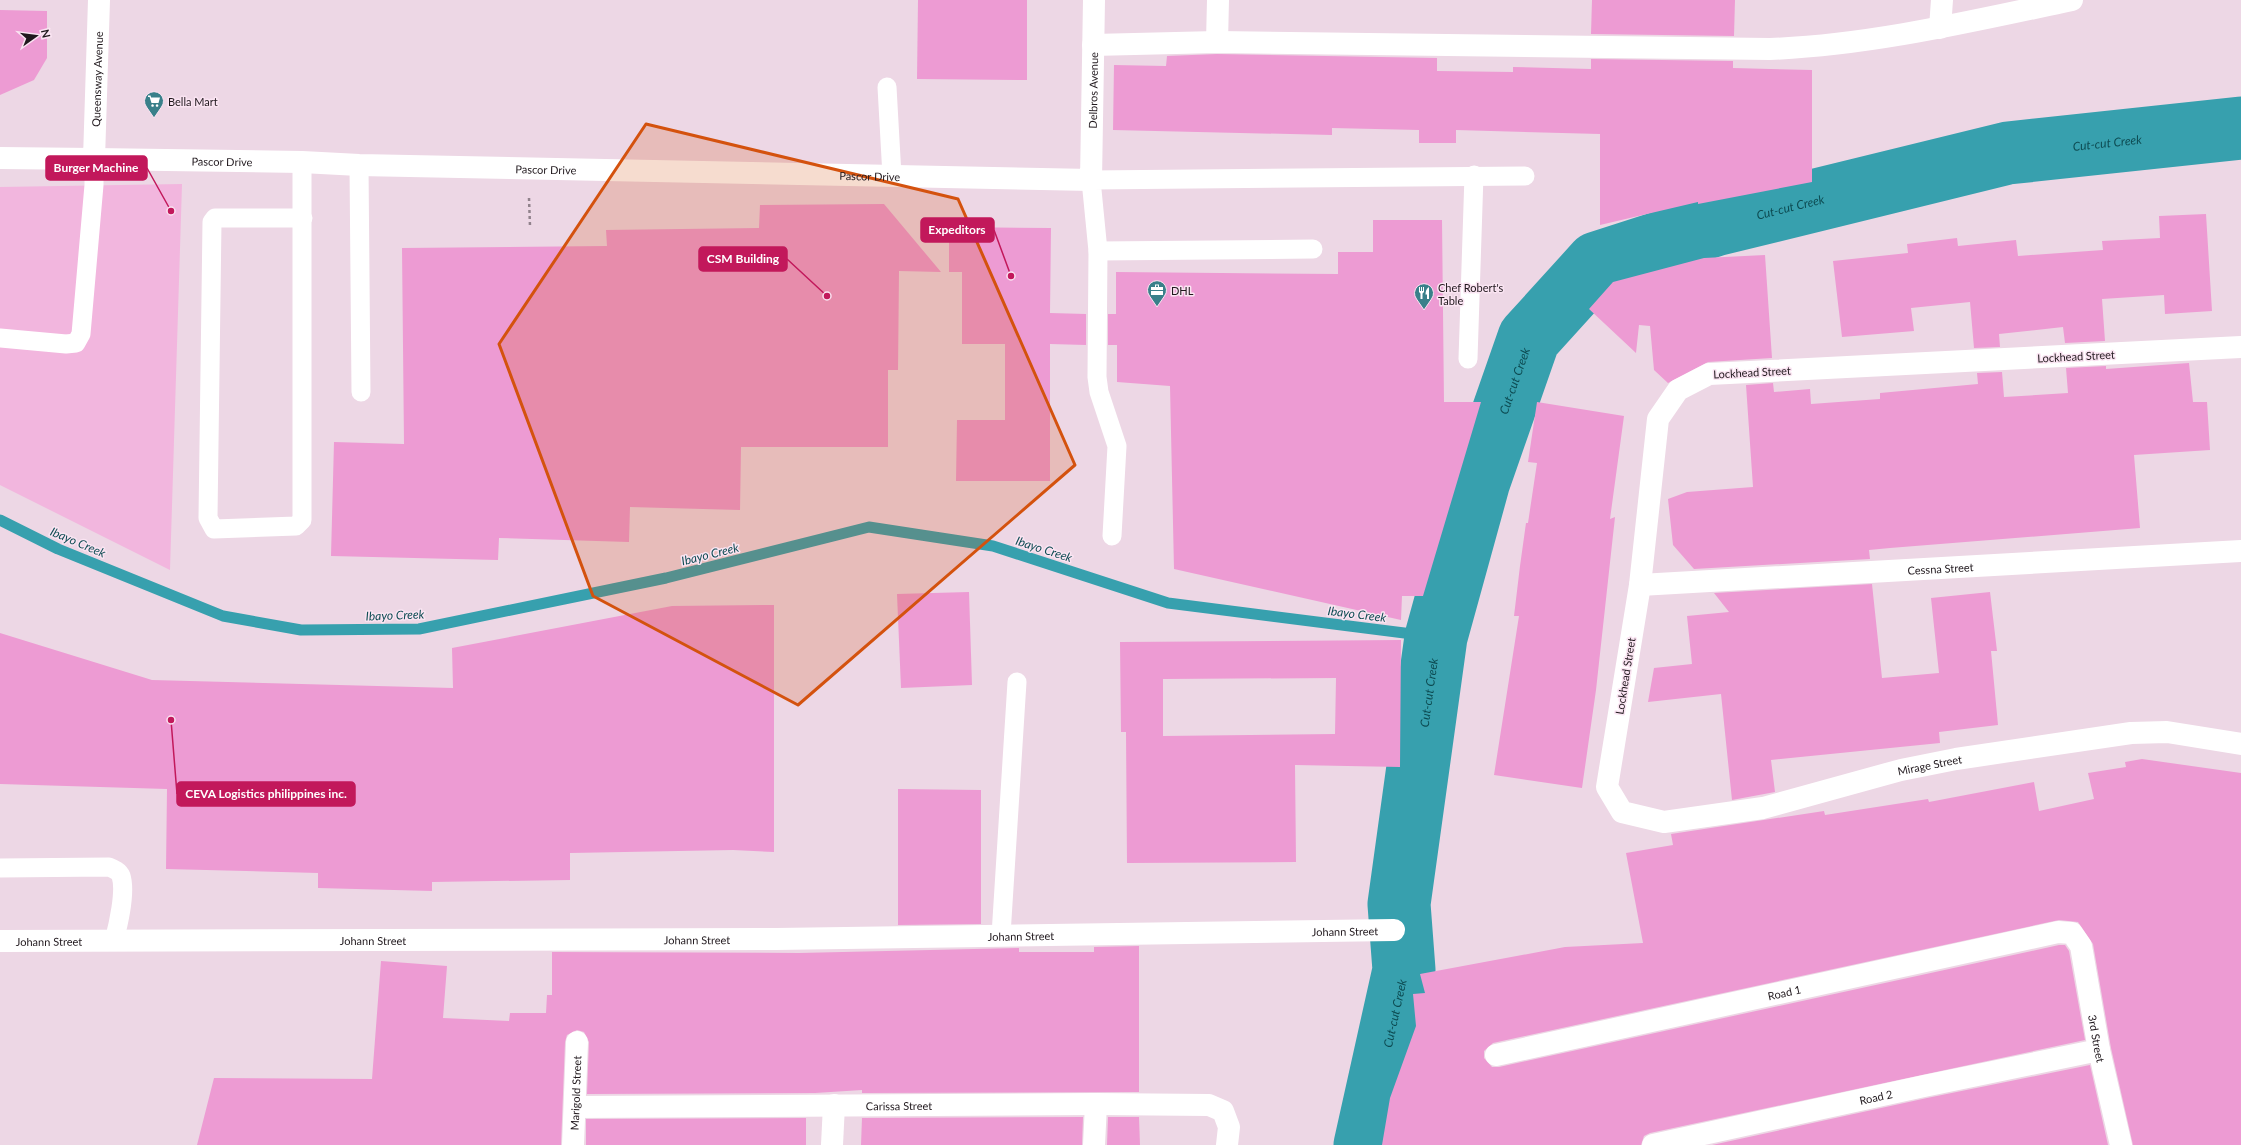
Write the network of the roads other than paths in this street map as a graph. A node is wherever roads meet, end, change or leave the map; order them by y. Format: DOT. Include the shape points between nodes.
graph roads {
  1 [pos="99,0"];
  2 [pos="1094,0"];
  3 [pos="1218,0"];
  4 [pos="1942,0"];
  5 [pos="2072,0"];
  6 [pos="1940,28"];
  7 [pos="1217,42"];
  8 [pos="1093,45"];
  9 [pos="887,88"];
  10 [pos="0,158"];
  11 [pos="94,159"];
  12 [pos="302,162"];
  13 [pos="359,165"];
  14 [pos="1474,175"];
  15 [pos="892,176"];
  16 [pos="1525,176"];
  17 [pos="1091,180"];
  18 [pos="303,218"];
  19 [pos="1313,249"];
  20 [pos="1098,251"];
  21 [pos="0,338"];
  22 [pos="2241,347"];
  23 [pos="1468,359"];
  24 [pos="361,392"];
  25 [pos="1112,536"];
  26 [pos="2241,551"];
  27 [pos="1640,585"];
  28 [pos="1017,682"];
  29 [pos="2241,744"];
  30 [pos="1622,812"];
  31 [pos="0,868"];
  32 [pos="1394,930"];
  33 [pos="2072,933"];
  34 [pos="1001,935"];
  35 [pos="0,941"];
  36 [pos="114,941"];
  37 [pos="577,1042"];
  38 [pos="2099,1050"];
  39 [pos="1496,1055"];
  40 [pos="1096,1104"];
  41 [pos="834,1105"];
  42 [pos="575,1107"];
  43 [pos="573,1145"];
  44 [pos="832,1145"];
  45 [pos="1094,1145"];
  46 [pos="1227,1145"];
  47 [pos="1653,1145"];
  48 [pos="2121,1145"];
  1 -- 11 [label="street, Queensway Avenue"];
  2 -- 8 [label="street, Delbros Avenue"];
  3 -- 7 [label="street"];
  4 -- 6 [label="street"];
  5 -- 6 [label="street"];
  6 -- 7 [label="street" via="1816,47 1770,49"];
  7 -- 8 [label="street"];
  8 -- 17 [label="street, Delbros Avenue"];
  9 -- 15 [label="lane"];
  10 -- 11 [label="street, Pascor Drive"];
  11 -- 12 [label="street, Pascor Drive"];
  11 -- 21 [label="lane" via="81,334 76,342 66,344"];
  12 -- 13 [label="street, Pascor Drive"];
  12 -- 18 [label="lane"];
  13 -- 15 [label="street, Pascor Drive"];
  13 -- 24 [label="lane"];
  14 -- 16 [label="lane"];
  14 -- 17 [label="lane"];
  14 -- 23 [label="lane"];
  15 -- 17 [label="street, Pascor Drive"];
  17 -- 20 [label="lane"];
  18 -- 18 [label="lane" via="215,218 212,222 208,518 214,529 296,526 302,520"];
  19 -- 20 [label="lane"];
  20 -- 25 [label="lane" via="1097,376 1099,392 1117,446"];
  22 -- 27 [label="street, Lockhead Street" via="1709,374 1678,390 1658,419"];
  26 -- 27 [label="street, Cessna Street"];
  27 -- 30 [label="street, Lockhead Street" via="1608,787"];
  28 -- 34 [label="lane"];
  29 -- 30 [label="street, Mirage Street" via="2167,732 2131,733 1956,759 1901,770 1762,808 1664,822"];
  31 -- 36 [label="lane" via="109,867 116,870 121,876 121,913"];
  32 -- 34 [label="street, Johann Street"];
  33 -- 38 [label="street, 3rd Street" via="2081,946"];
  33 -- 39 [label="street, Road 1" via="2050,934"];
  34 -- 36 [label="street, Johann Street" via="776,939"];
  35 -- 36 [label="street, Johann Street"];
  37 -- 42 [label="street, Marigold Street"];
  38 -- 47 [label="street, Road 2"];
  38 -- 48 [label="street, 3rd Street"];
  40 -- 41 [label="street, Carissa Street"];
  40 -- 45 [label="street"];
  40 -- 46 [label="street, Carissa Street" via="1209,1105 1223,1111 1229,1127"];
  41 -- 42 [label="street, Carissa Street"];
  41 -- 44 [label="street"];
  42 -- 43 [label="street, Marigold Street"];
}
